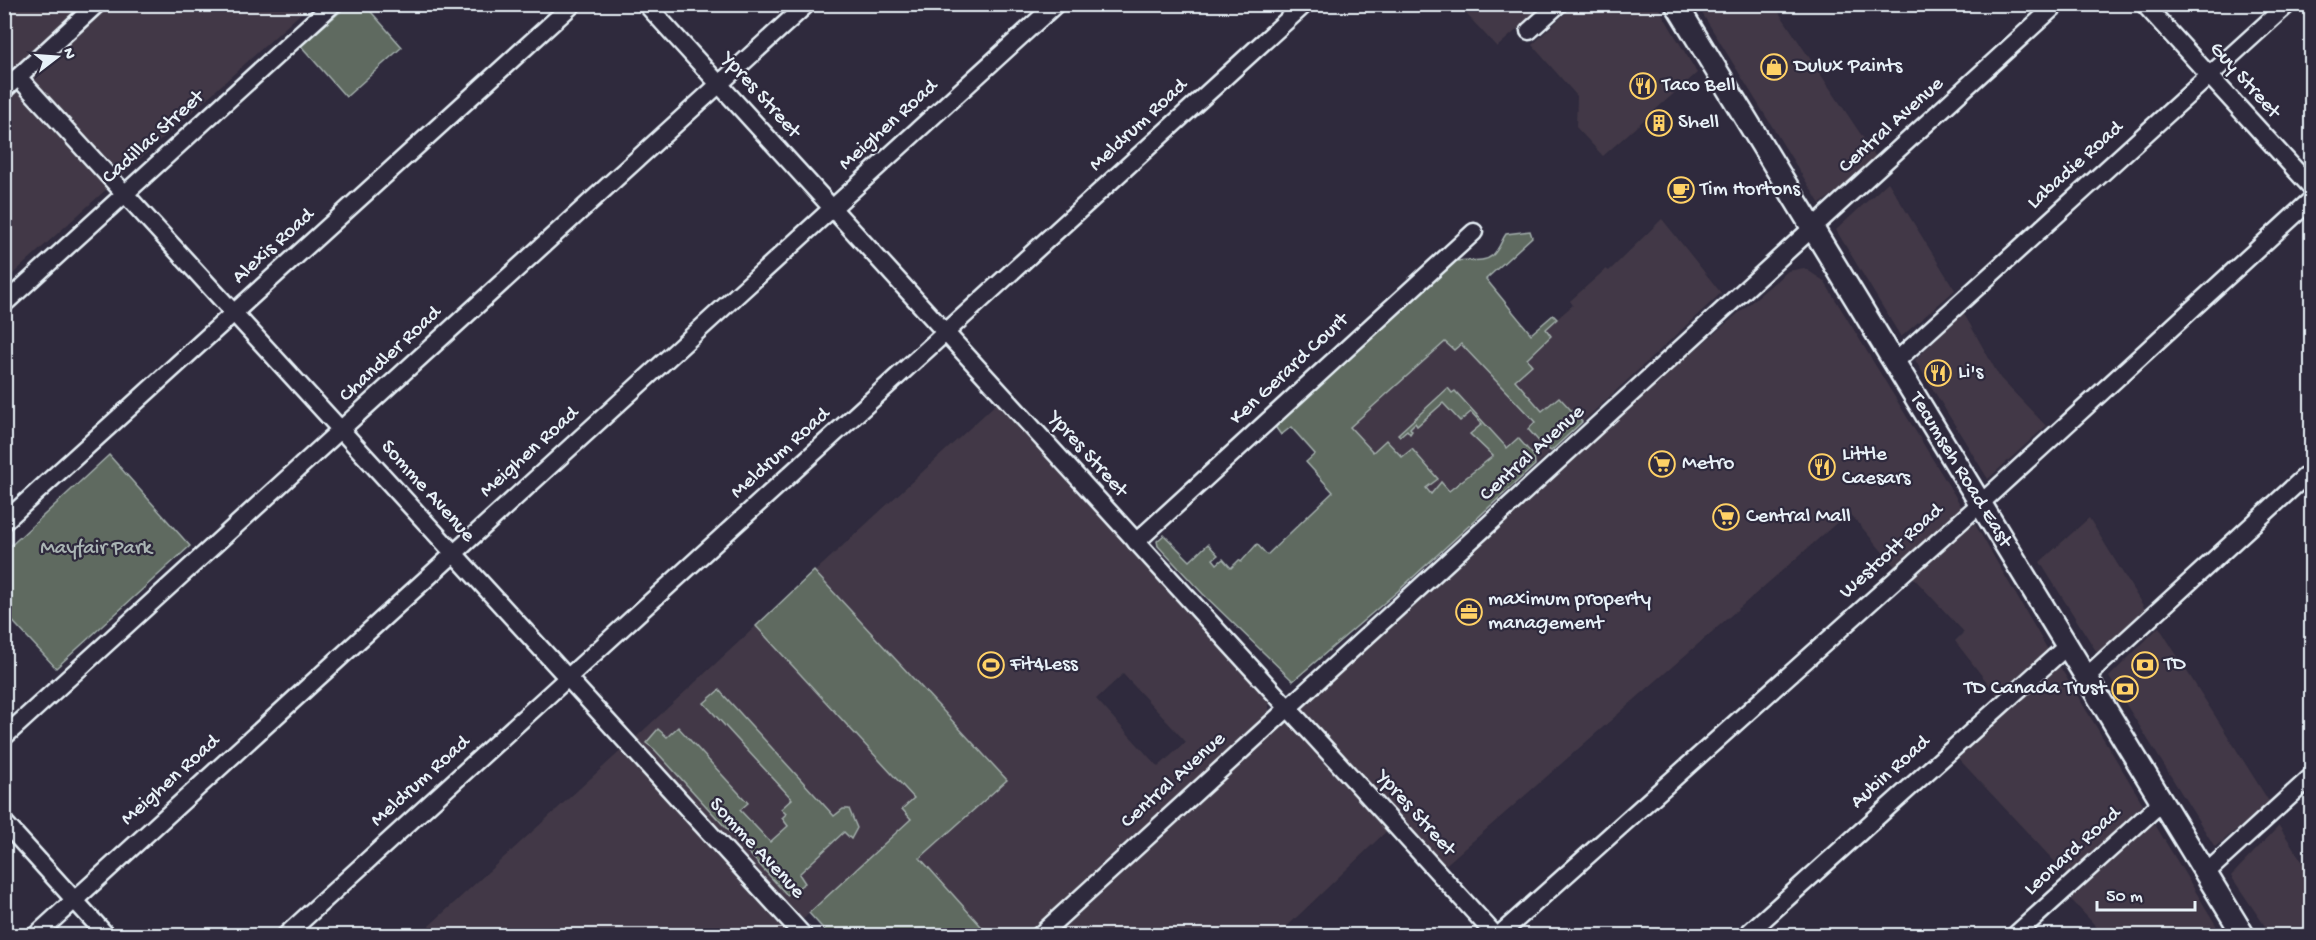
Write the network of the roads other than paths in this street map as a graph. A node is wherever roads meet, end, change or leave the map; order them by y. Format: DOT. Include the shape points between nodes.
graph roads {
  1 [pos="97,4"];
  2 [pos="333,4"];
  3 [pos="573,4"];
  4 [pos="646,4"];
  5 [pos="807,4"];
  6 [pos="1056,4"];
  7 [pos="1305,4"];
  8 [pos="1559,4"];
  9 [pos="1676,4"];
  10 [pos="2057,4"];
  11 [pos="2144,4"];
  12 [pos="2288,4"];
  13 [pos="1529,32"];
  14 [pos="2210,76"];
  15 [pos="18,77"];
  16 [pos="719,85"];
  17 [pos="4,90"];
  18 [pos="2312,188"];
  19 [pos="125,194"];
  20 [pos="2312,199"];
  21 [pos="832,208"];
  22 [pos="1814,229"];
  23 [pos="1474,232"];
  24 [pos="4,304"];
  25 [pos="234,314"];
  26 [pos="946,334"];
  27 [pos="1894,362"];
  28 [pos="341,431"];
  29 [pos="2312,470"];
  30 [pos="1981,503"];
  31 [pos="4,522"];
  32 [pos="1136,542"];
  33 [pos="453,554"];
  34 [pos="2068,645"];
  35 [pos="2087,676"];
  36 [pos="569,678"];
  37 [pos="1288,708"];
  38 [pos="4,737"];
  39 [pos="2312,776"];
  40 [pos="2163,801"];
  41 [pos="4,822"];
  42 [pos="2207,872"];
  43 [pos="75,899"];
  44 [pos="35,936"];
  45 [pos="107,936"];
  46 [pos="285,936"];
  47 [pos="804,936"];
  48 [pos="1039,936"];
  49 [pos="1497,936"];
  50 [pos="1745,936"];
  51 [pos="2013,936"];
  52 [pos="2244,936"];
  1 -- 15 [label="street"];
  2 -- 19 [label="street, Cadillac Street"];
  3 -- 25 [label="street, Alexis Road"];
  4 -- 16 [label="street, Ypres Street"];
  5 -- 16 [label="street, Chandler Road"];
  6 -- 21 [label="street, Meighen Road"];
  7 -- 26 [label="street, Meldrum Road"];
  8 -- 13 [label="street"];
  9 -- 22 [label="main road, Tecumseh Road East"];
  10 -- 22 [label="street, Central Avenue"];
  11 -- 14 [label="street, Guy Street"];
  12 -- 14 [label="street, Labadie Road"];
  14 -- 18 [label="street, Guy Street"];
  14 -- 27 [label="street, Labadie Road"];
  15 -- 17 [label="street"];
  15 -- 19 [label="street, Somme Avenue"];
  16 -- 21 [label="street, Ypres Street"];
  16 -- 28 [label="street, Chandler Road"];
  19 -- 24 [label="street, Cadillac Street"];
  19 -- 25 [label="street, Somme Avenue"];
  20 -- 30 [label="street, Westcott Road"];
  21 -- 26 [label="street, Ypres Street"];
  21 -- 33 [label="street, Meighen Road"];
  22 -- 27 [label="main road, Tecumseh Road East"];
  22 -- 37 [label="street, Central Avenue"];
  23 -- 32 [label="street, Ken Gerard Court"];
  25 -- 28 [label="street, Somme Avenue"];
  25 -- 31 [label="street, Alexis Road"];
  26 -- 32 [label="street, Ypres Street"];
  26 -- 36 [label="street, Meldrum Road"];
  27 -- 30 [label="main road, Tecumseh Road East"];
  28 -- 33 [label="street, Somme Avenue"];
  28 -- 38 [label="street, Chandler Road"];
  29 -- 35 [label="street"];
  30 -- 34 [label="main road, Tecumseh Road East"];
  30 -- 49 [label="street, Westcott Road"];
  32 -- 37 [label="street, Ypres Street"];
  33 -- 36 [label="street, Somme Avenue"];
  33 -- 43 [label="street, Meighen Road"];
  34 -- 35 [label="main road, Tecumseh Road East"];
  34 -- 50 [label="street, Aubin Road"];
  35 -- 40 [label="main road, Tecumseh Road East"];
  36 -- 46 [label="street, Meldrum Road"];
  36 -- 47 [label="street, Somme Avenue"];
  37 -- 48 [label="street, Central Avenue"];
  37 -- 49 [label="street, Ypres Street"];
  39 -- 42 [label="street"];
  40 -- 42 [label="main road, Tecumseh Road East"];
  40 -- 51 [label="street, Leonard Road"];
  41 -- 43 [label="street"];
  42 -- 52 [label="main road, Tecumseh Road East"];
  43 -- 44 [label="street, Meighen Road"];
  43 -- 45 [label="street"];
}
